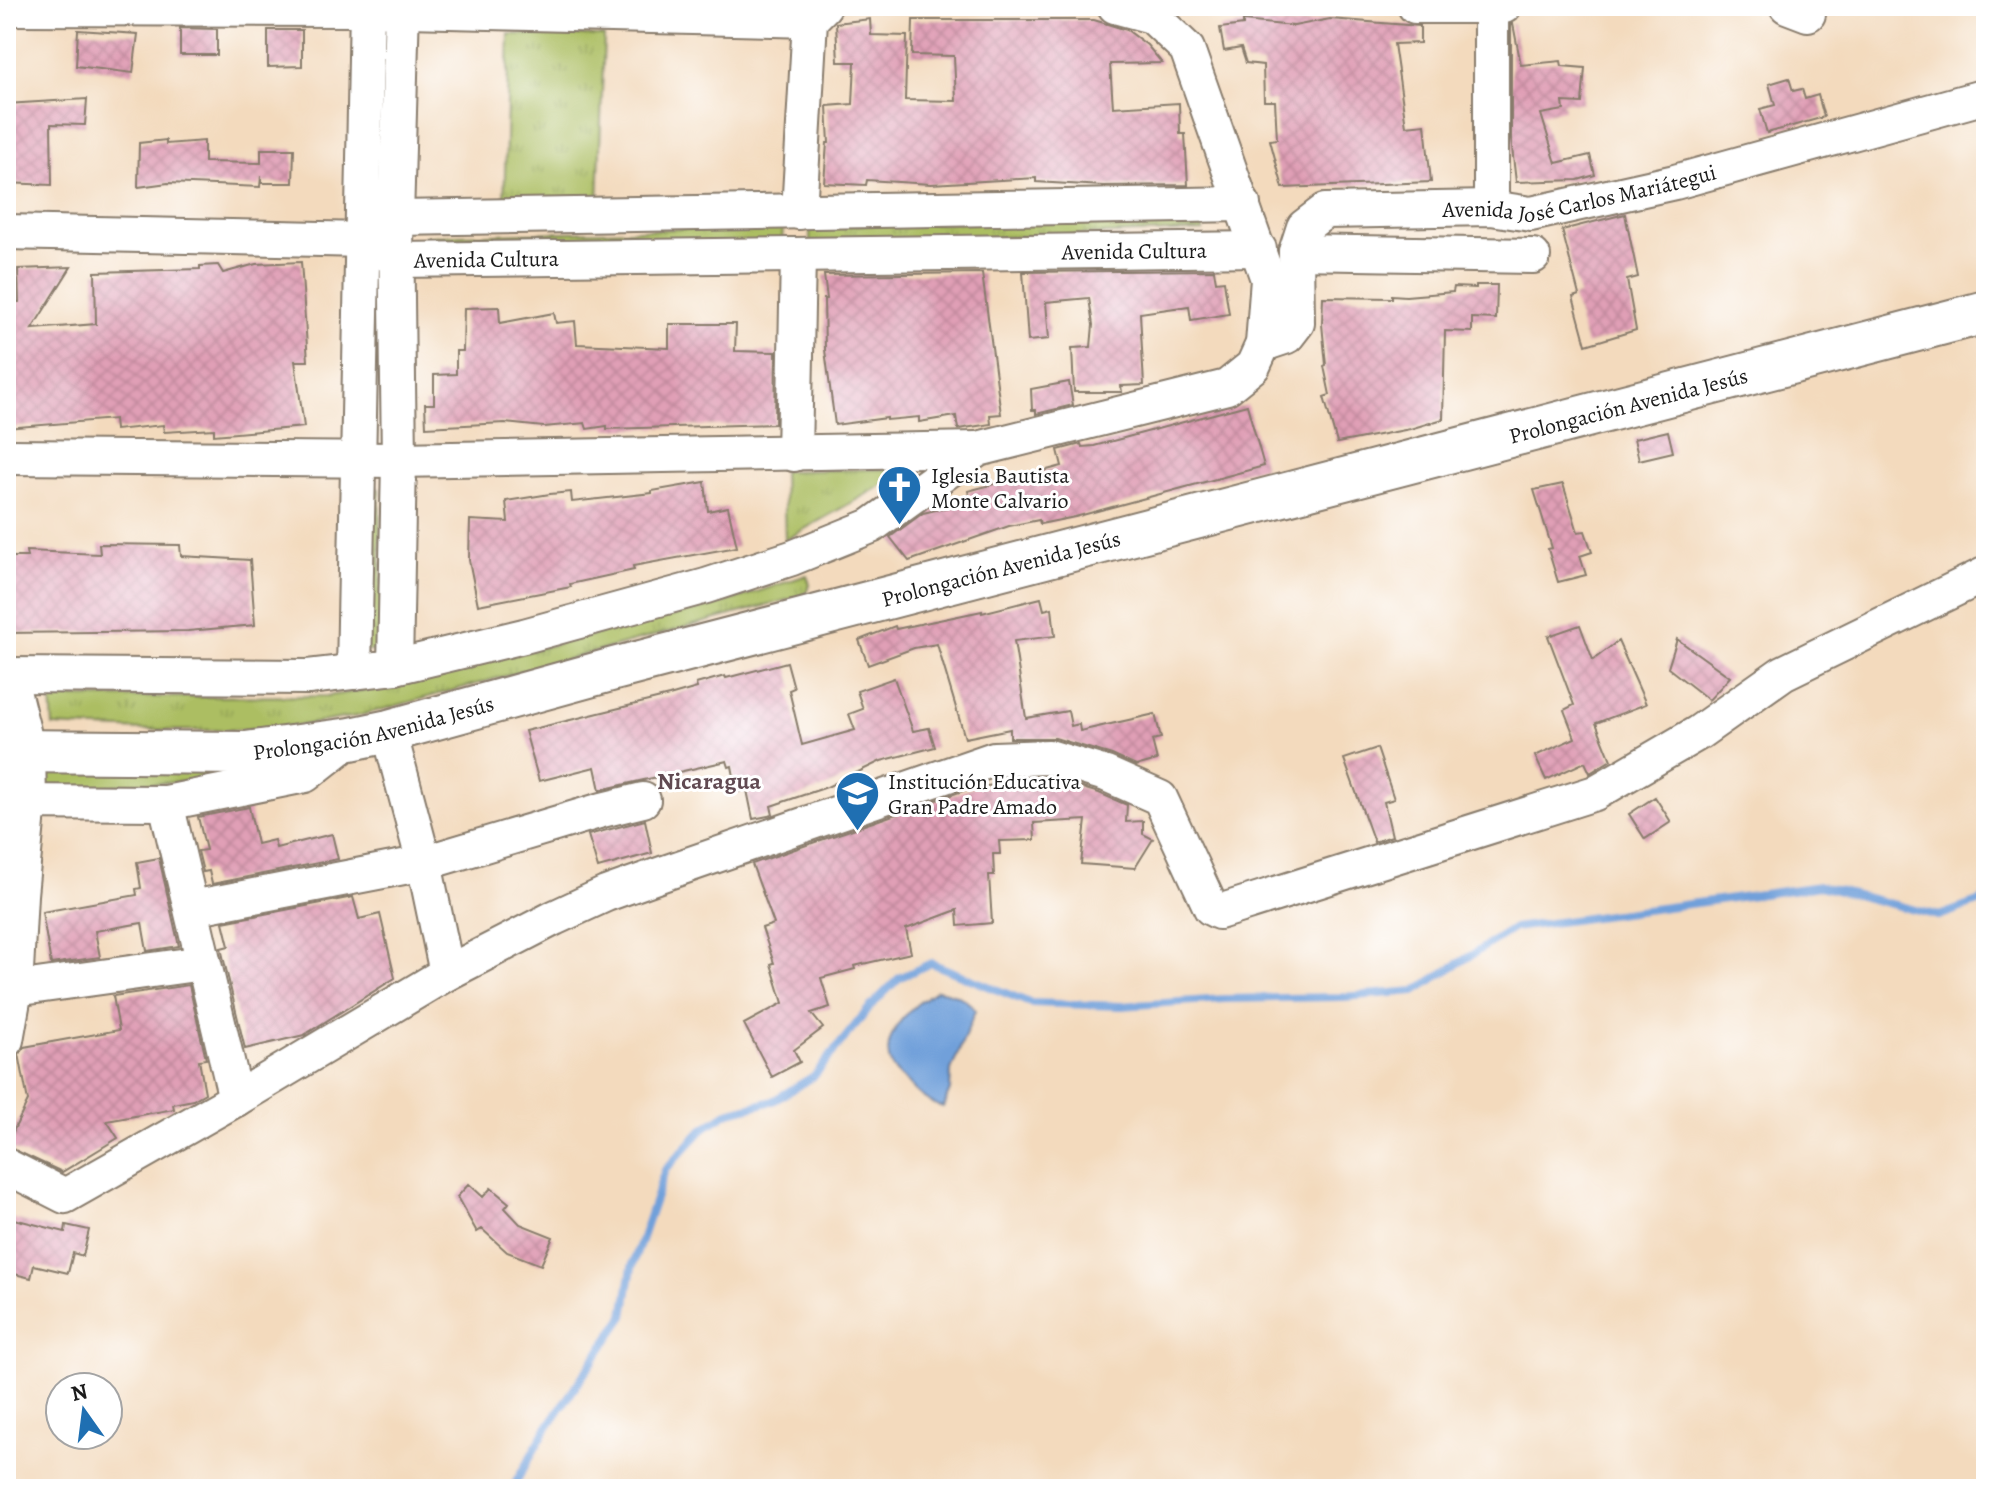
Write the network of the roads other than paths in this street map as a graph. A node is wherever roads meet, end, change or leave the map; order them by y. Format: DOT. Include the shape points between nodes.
graph roads {
  1 [pos="1115,6"];
  2 [pos="1415,6"];
  3 [pos="1491,6"];
  4 [pos="1504,6"];
  5 [pos="6,8"];
  6 [pos="367,8"];
  7 [pos="402,8"];
  8 [pos="818,13"];
  9 [pos="1986,96"];
  10 [pos="1243,204"];
  11 [pos="1491,208"];
  12 [pos="799,212"];
  13 [pos="396,218"];
  14 [pos="6,232"];
  15 [pos="364,240"];
  16 [pos="1259,249"];
  17 [pos="1296,252"];
  18 [pos="798,256"];
  19 [pos="1533,256"];
  20 [pos="397,260"];
  21 [pos="1986,312"];
  22 [pos="1263,344"];
  23 [pos="978,449"];
  24 [pos="794,454"];
  25 [pos="6,457"];
  26 [pos="358,460"];
  27 [pos="399,460"];
  28 [pos="1986,574"];
  29 [pos="395,667"];
  30 [pos="354,672"];
  31 [pos="8,675"];
  32 [pos="370,735"];
  33 [pos="17,751"];
  34 [pos="643,800"];
  35 [pos="18,802"];
  36 [pos="166,803"];
  37 [pos="424,863"];
  38 [pos="13,900"];
  39 [pos="192,908"];
  40 [pos="203,963"];
  41 [pos="447,973"];
  42 [pos="15,989"];
  43 [pos="6,1040"];
  44 [pos="236,1099"];
  45 [pos="6,1166"];
  1 -- 10 [label="street" via="1152,16 1187,49"];
  2 -- 3 [label="street"];
  3 -- 4 [label="street"];
  3 -- 11 [label="street"];
  5 -- 6 [label="street"];
  6 -- 7 [label="street"];
  6 -- 15 [label="street"];
  7 -- 8 [label="street"];
  7 -- 13 [label="street"];
  8 -- 12 [label="street"];
  9 -- 11 [label="street, Avenida José Carlos Mariátegui" via="1675,182 1531,214"];
  10 -- 12 [label="street, Avenida Cultura"];
  10 -- 16 [label="street"];
  11 -- 17 [label="street, Avenida José Carlos Mariátegui" via="1325,211 1304,227"];
  12 -- 13 [label="street, Avenida Cultura"];
  13 -- 15 [label="street"];
  13 -- 20 [label="street"];
  14 -- 15 [label="street"];
  15 -- 20 [label="street, Avenida Cultura"];
  15 -- 26 [label="street"];
  16 -- 18 [label="street, Avenida Cultura"];
  16 -- 22 [label="street" via="1268,279"];
  17 -- 19 [label="street"];
  17 -- 22 [label="street" via="1297,323 1287,336"];
  18 -- 20 [label="street, Avenida Cultura"];
  18 -- 24 [label="street"];
  20 -- 27 [label="street"];
  21 -- 32 [label="main road, Prolongación Avenida Jesús"];
  22 -- 23 [label="street" via="1253,366 1227,387"];
  23 -- 24 [label="street"];
  23 -- 29 [label="street" via="871,526 792,558 691,591"];
  24 -- 27 [label="street"];
  25 -- 26 [label="street"];
  26 -- 27 [label="street"];
  26 -- 30 [label="street"];
  27 -- 29 [label="street"];
  28 -- 41 [label="street" via="1783,673 1698,733 1595,793 1219,912 1211,908 1160,798 1049,757 994,759 606,894"];
  29 -- 30 [label="street"];
  30 -- 31 [label="street" via="308,677"];
  31 -- 33 [label="street"];
  32 -- 33 [label="main road, Prolongación Avenida Jesús" via="246,753"];
  32 -- 36 [label="street" via="305,775"];
  32 -- 37 [label="street"];
  33 -- 35 [label="street"];
  34 -- 37 [label="street"];
  35 -- 36 [label="street"];
  35 -- 38 [label="street"];
  36 -- 39 [label="street"];
  37 -- 39 [label="street"];
  37 -- 41 [label="street"];
  38 -- 42 [label="street"];
  39 -- 40 [label="street"];
  40 -- 42 [label="street"];
  40 -- 44 [label="street"];
  41 -- 44 [label="street"];
  42 -- 43 [label="street"];
  44 -- 45 [label="street" via="65,1196"];
}
